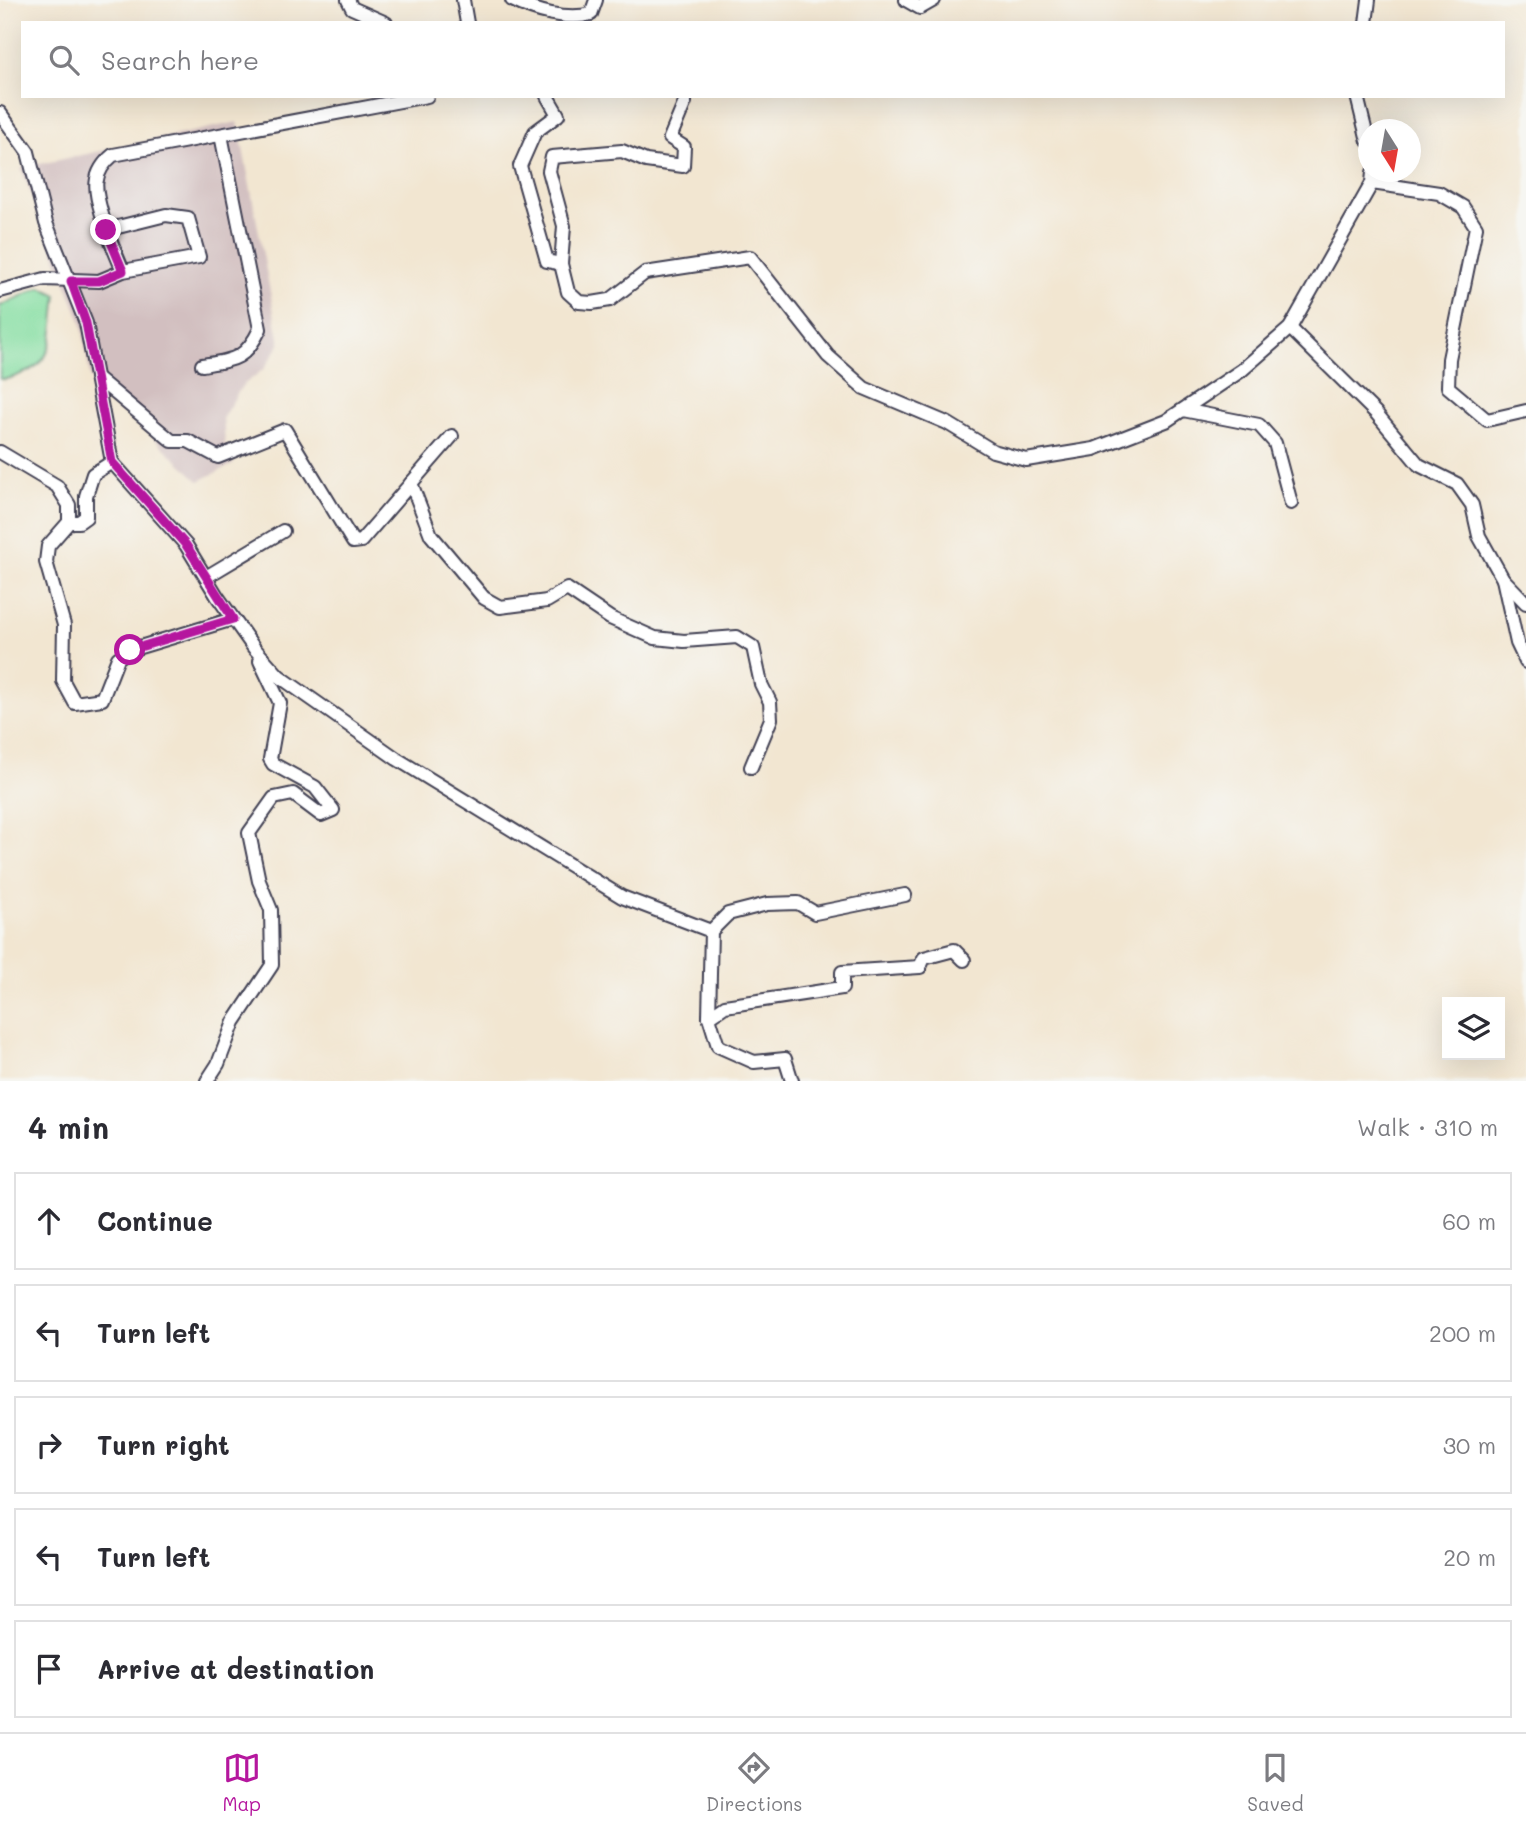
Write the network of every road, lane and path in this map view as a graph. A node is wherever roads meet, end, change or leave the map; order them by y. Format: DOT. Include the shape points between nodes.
graph roads {
  1 [pos="348,0"];
  2 [pos="463,0"];
  3 [pos="512,0"];
  4 [pos="596,0"];
  5 [pos="906,0"];
  6 [pos="934,0"];
  7 [pos="1369,0"];
  8 [pos="381,21"];
  9 [pos="467,21"];
  10 [pos="1366,21"];
  11 [pos="416,98"];
  12 [pos="548,98"];
  13 [pos="1357,98"];
  14 [pos="685,102"];
  15 [pos="0,113"];
  16 [pos="1363,119"];
  17 [pos="220,135"];
  18 [pos="1369,182"];
  19 [pos="1393,182"];
  20 [pos="106,230"];
  21 [pos="561,264"];
  22 [pos="123,271"];
  23 [pos="71,281"];
  24 [pos="0,291"];
  25 [pos="1290,328"];
  26 [pos="202,365"];
  27 [pos="96,377"];
  28 [pos="1183,410"];
  29 [pos="1526,411"];
  30 [pos="452,436"];
  31 [pos="0,452"];
  32 [pos="112,462"];
  33 [pos="411,483"];
  34 [pos="1291,503"];
  35 [pos="69,522"];
  36 [pos="283,531"];
  37 [pos="206,577"];
  38 [pos="1503,579"];
  39 [pos="1526,603"];
  40 [pos="233,619"];
  41 [pos="254,648"];
  42 [pos="1526,662"];
  43 [pos="751,767"];
  44 [pos="905,895"];
  45 [pos="711,932"];
  46 [pos="964,960"];
  47 [pos="709,1017"];
  48 [pos="207,1081"];
  49 [pos="792,1081"];
  1 -- 8 [label="street" via="352,8"];
  2 -- 9 [label="street"];
  3 -- 4 [label="street" via="528,8 579,17 590,14"];
  5 -- 6 [label="street" via="920,8"];
  7 -- 10 [label="street"];
  11 -- 17 [label="street"];
  12 -- 21 [label="street" via="558,115 536,132 520,166 547,261"];
  13 -- 16 [label="street"];
  14 -- 21 [label="street" via="670,138 684,147 683,166 646,161 622,150 552,157 549,171 564,226"];
  15 -- 23 [label="street" via="27,152 46,223"];
  17 -- 20 [label="street" via="113,155 100,165 95,177"];
  17 -- 26 [label="street" via="260,329 253,344 235,360"];
  18 -- 25 [label="street"];
  19 -- 29 [label="street" via="1439,193 1463,207 1476,227 1448,387 1487,420"];
  20 -- 22 [label="street"];
  20 -- 22 [label="street" via="166,215 188,218 199,257"];
  21 -- 28 [label="street" via="568,292 579,302 592,303 610,300 645,273 750,257 828,356 864,388 947,423 993,451 1026,460 1094,449"];
  22 -- 23 [label="street" via="99,281"];
  23 -- 24 [label="street" via="45,279"];
  23 -- 27 [label="street" via="86,323"];
  25 -- 28 [label="street" via="1242,370"];
  25 -- 38 [label="street" via="1377,413 1419,465 1457,484 1472,505 1479,536"];
  27 -- 32 [label="street"];
  27 -- 33 [label="street" via="172,441 188,441 218,457 285,430 353,542 360,541"];
  28 -- 34 [label="street" via="1259,425 1275,443"];
  30 -- 33 [label="street"];
  31 -- 35 [label="street" via="57,486 69,505"];
  32 -- 35 [label="street" via="93,474 86,517 79,523"];
  32 -- 37 [label="street" via="186,545"];
  33 -- 43 [label="street" via="431,535 484,598 500,607 547,601 567,589 610,618 655,638 737,637 753,647 771,719"];
  35 -- 40 [label="street" via="48,546 46,562 64,625 63,681 75,703 102,699 118,658 130,650"];
  36 -- 37 [label="street"];
  37 -- 40 [label="street"];
  38 -- 39 [label="street"];
  38 -- 42 [label="street" via="1517,643"];
  40 -- 41 [label="street"];
  41 -- 45 [label="street" via="279,676 397,759 622,897"];
  41 -- 48 [label="street" via="280,703 270,759 315,787 333,810 321,815 293,794 274,799 249,833 259,881 271,910 272,965 234,1021"];
  44 -- 45 [label="street" via="815,913 798,903 766,904 728,914"];
  45 -- 47 [label="street"];
  46 -- 47 [label="street" via="954,950 924,958 920,967 842,972 842,988 725,1006"];
  47 -- 49 [label="street" via="718,1046 754,1062 785,1059"];
}
